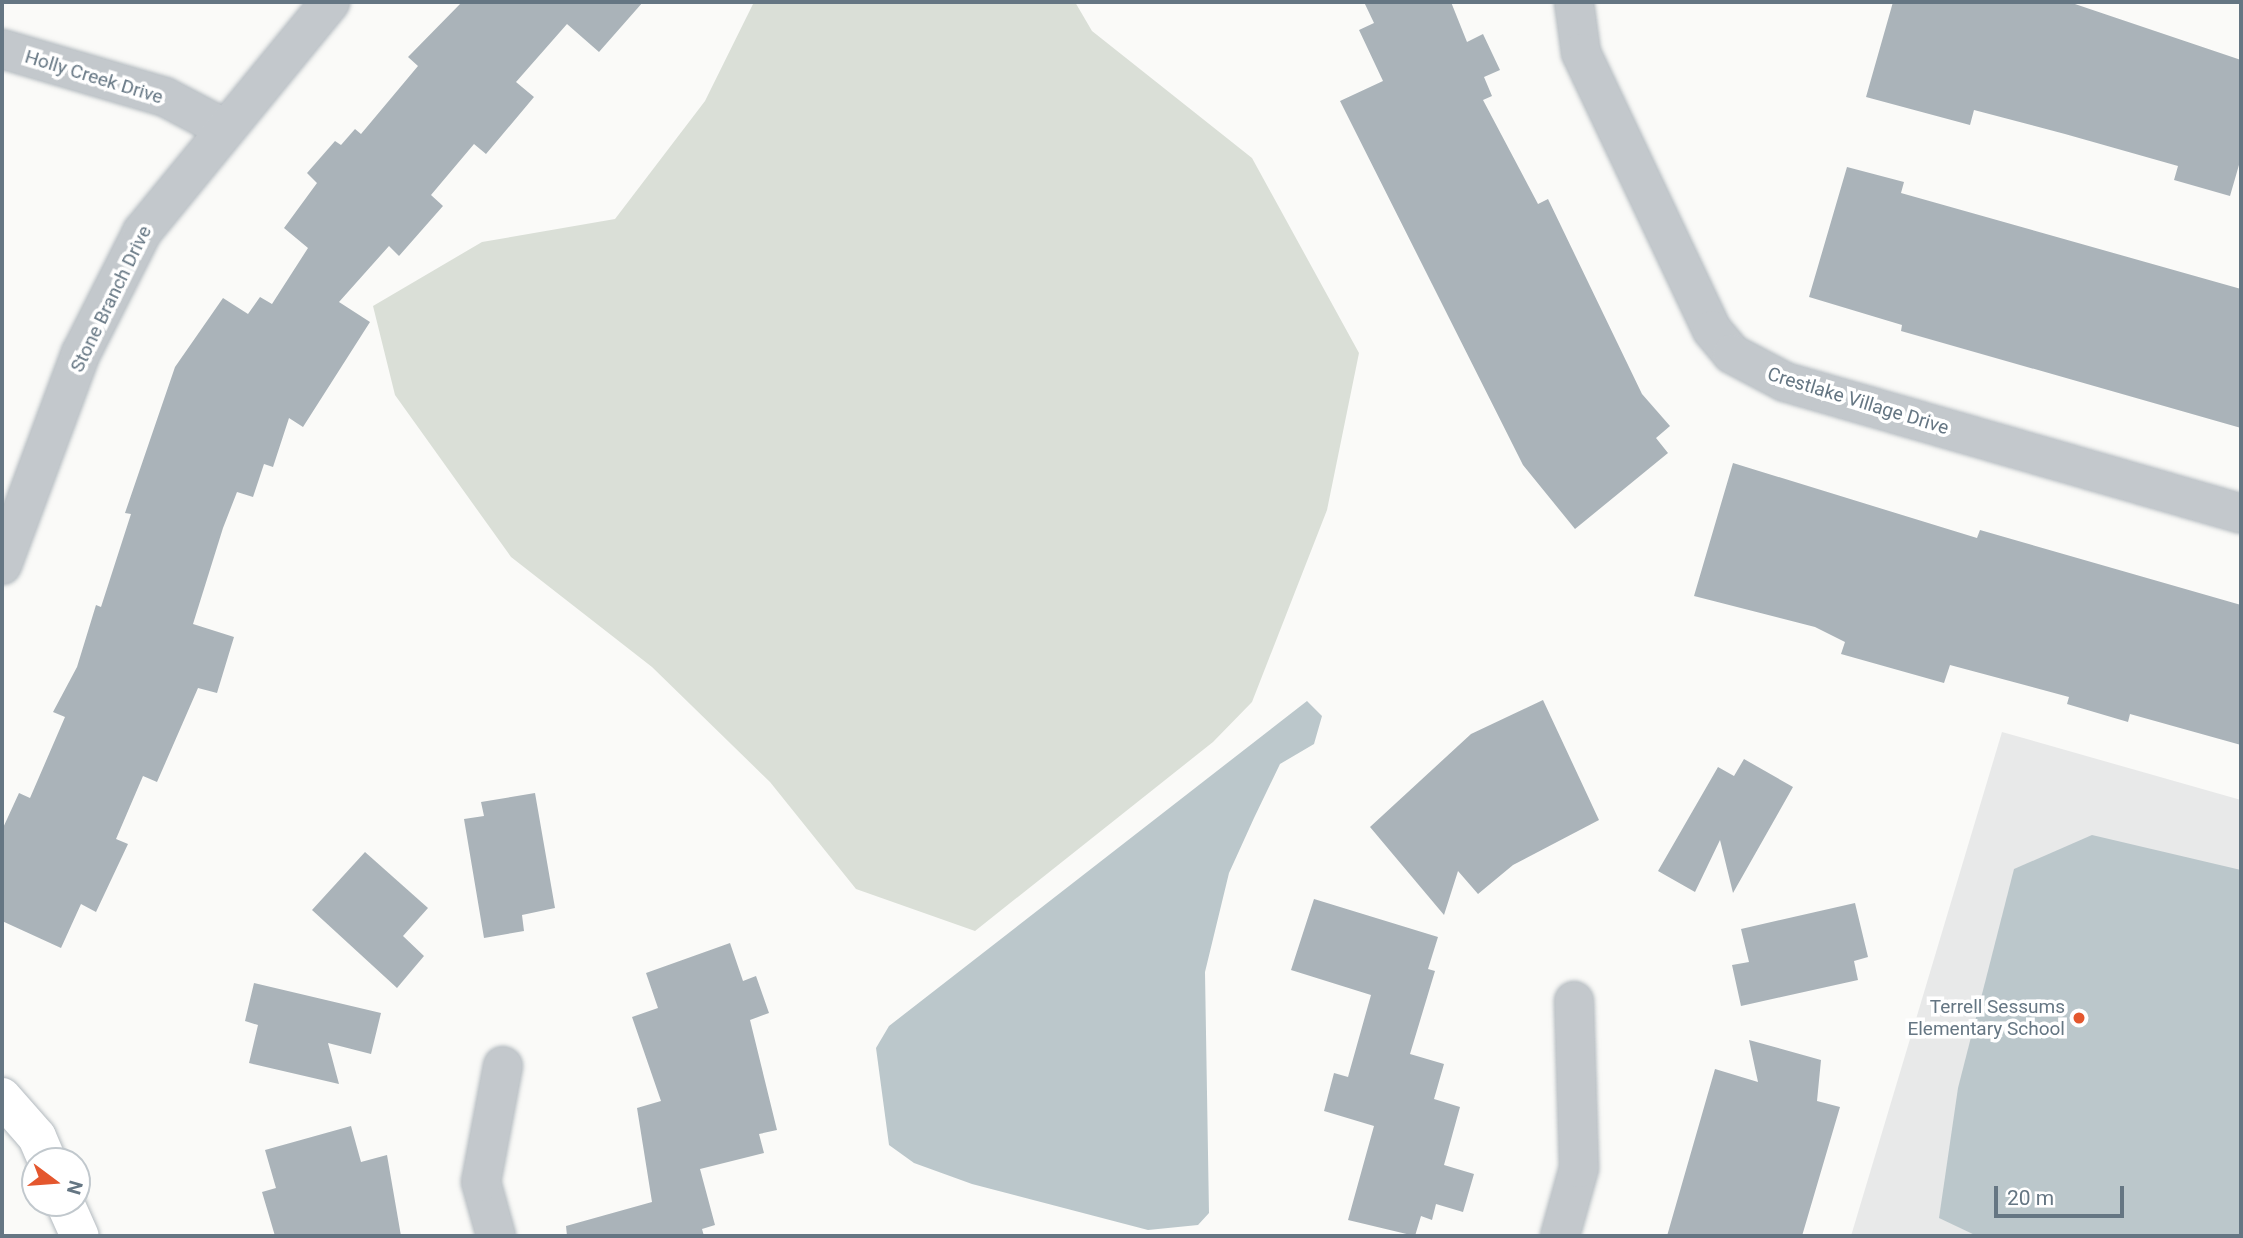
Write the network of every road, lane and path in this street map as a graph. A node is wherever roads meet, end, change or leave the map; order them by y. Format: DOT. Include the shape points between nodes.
graph roads {
  1 [pos="330,2"];
  2 [pos="1574,2"];
  3 [pos="2,49"];
  4 [pos="222,127"];
  5 [pos="2241,514"];
  6 [pos="2,565"];
  7 [pos="1574,1001"];
  8 [pos="503,1066"];
  9 [pos="2,1097"];
  10 [pos="41,1147"];
  11 [pos="71,1217"];
  12 [pos="79,1236"];
  13 [pos="496,1236"];
  14 [pos="1560,1236"];
  1 -- 4 [label="street, Stone Branch Drive"];
  2 -- 5 [label="street, Crestlake Village Drive" via="1586,65 1712,330 1732,354 1785,382"];
  3 -- 4 [label="street, Holly Creek Drive" via="164,97"];
  4 -- 6 [label="street, Stone Branch Drive" via="142,232 81,354"];
  7 -- 14 [label="street" via="1579,1168"];
  8 -- 13 [label="street" via="481,1182"];
  9 -- 10 [label="street"];
  11 -- 12 [label="street"];
}
